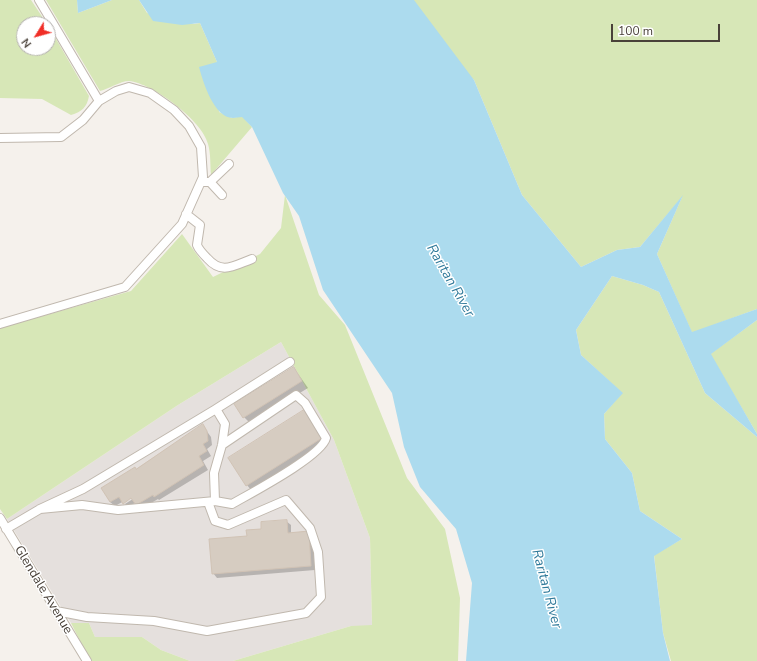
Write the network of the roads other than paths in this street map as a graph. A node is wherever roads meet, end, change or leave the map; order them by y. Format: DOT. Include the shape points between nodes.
graph roads {
  1 [pos="39,0"];
  2 [pos="99,101"];
  3 [pos="0,138"];
  4 [pos="229,164"];
  5 [pos="201,182"];
  6 [pos="210,182"];
  7 [pos="222,195"];
  8 [pos="186,214"];
  9 [pos="252,259"];
  10 [pos="0,324"];
  11 [pos="290,362"];
  12 [pos="216,409"];
  13 [pos="222,445"];
  14 [pos="212,502"];
  15 [pos="40,509"];
  16 [pos="0,518"];
  17 [pos="6,529"];
  18 [pos="56,611"];
  19 [pos="87,661"];
  1 -- 2 [label="street"];
  2 -- 3 [label="street" via="83,120 61,137"];
  2 -- 5 [label="street" via="129,87 150,93 174,110 189,126 200,147 203,177"];
  4 -- 6 [label="street"];
  5 -- 6 [label="street"];
  5 -- 8 [label="street"];
  6 -- 7 [label="street"];
  8 -- 9 [label="street" via="200,225 197,245 214,266 222,269"];
  8 -- 10 [label="street" via="182,224 125,287"];
  11 -- 12 [label="street"];
  12 -- 13 [label="street" via="224,424"];
  12 -- 15 [label="street" via="83,489"];
  13 -- 14 [label="street" via="214,473"];
  13 -- 14 [label="street" via="296,396 305,403 326,438 325,443 302,462 232,504"];
  14 -- 15 [label="street" via="118,510 82,506"];
  14 -- 18 [label="street" via="215,521 228,525 286,500 310,528 318,552 321,597 306,613 207,631 154,621 87,617"];
  15 -- 17 [label="street"];
  16 -- 17 [label="street, Glendale Avenue"];
  17 -- 18 [label="street, Glendale Avenue"];
  18 -- 19 [label="street, Glendale Avenue"];
}
